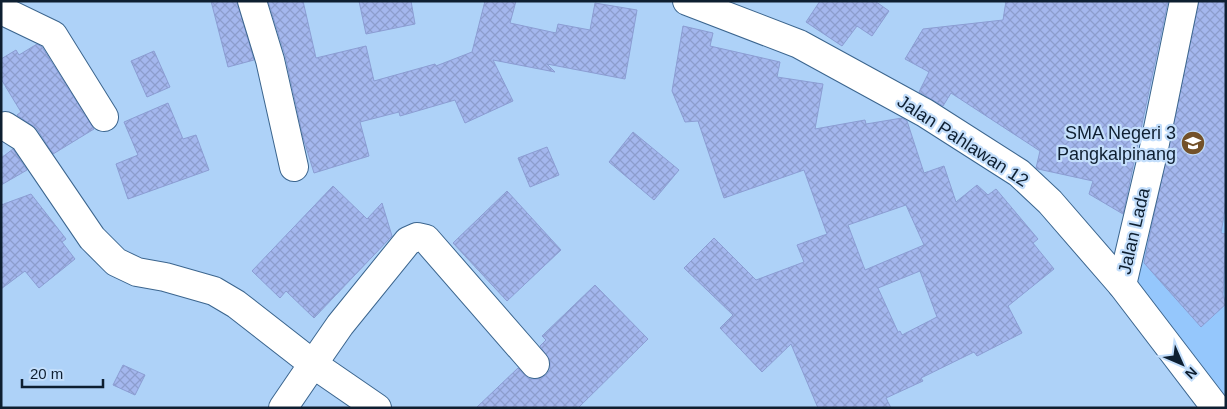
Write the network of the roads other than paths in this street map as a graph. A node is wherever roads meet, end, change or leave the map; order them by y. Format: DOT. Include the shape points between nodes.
graph roads {
  1 [pos="252,1"];
  2 [pos="687,1"];
  3 [pos="1184,1"];
  4 [pos="1,10"];
  5 [pos="104,117"];
  6 [pos="1,127"];
  7 [pos="294,167"];
  8 [pos="1122,285"];
  9 [pos="313,364"];
  10 [pos="535,364"];
  11 [pos="282,408"];
  12 [pos="377,408"];
  13 [pos="1216,408"];
  1 -- 7 [label="street" via="270,60"];
  2 -- 8 [label="street, Jalan Pahlawan 12" via="799,44 925,113 1019,173 1050,202"];
  3 -- 8 [label="street, Jalan Lada"];
  4 -- 5 [label="street" via="53,35"];
  6 -- 9 [label="street" via="5,126 24,138 92,238 116,262 137,272 214,291 236,304"];
  8 -- 13 [label="street, Jalan Pahlawan 12"];
  9 -- 10 [label="street" via="408,241 417,237 426,239"];
  9 -- 11 [label="street"];
  9 -- 12 [label="street"];
}
